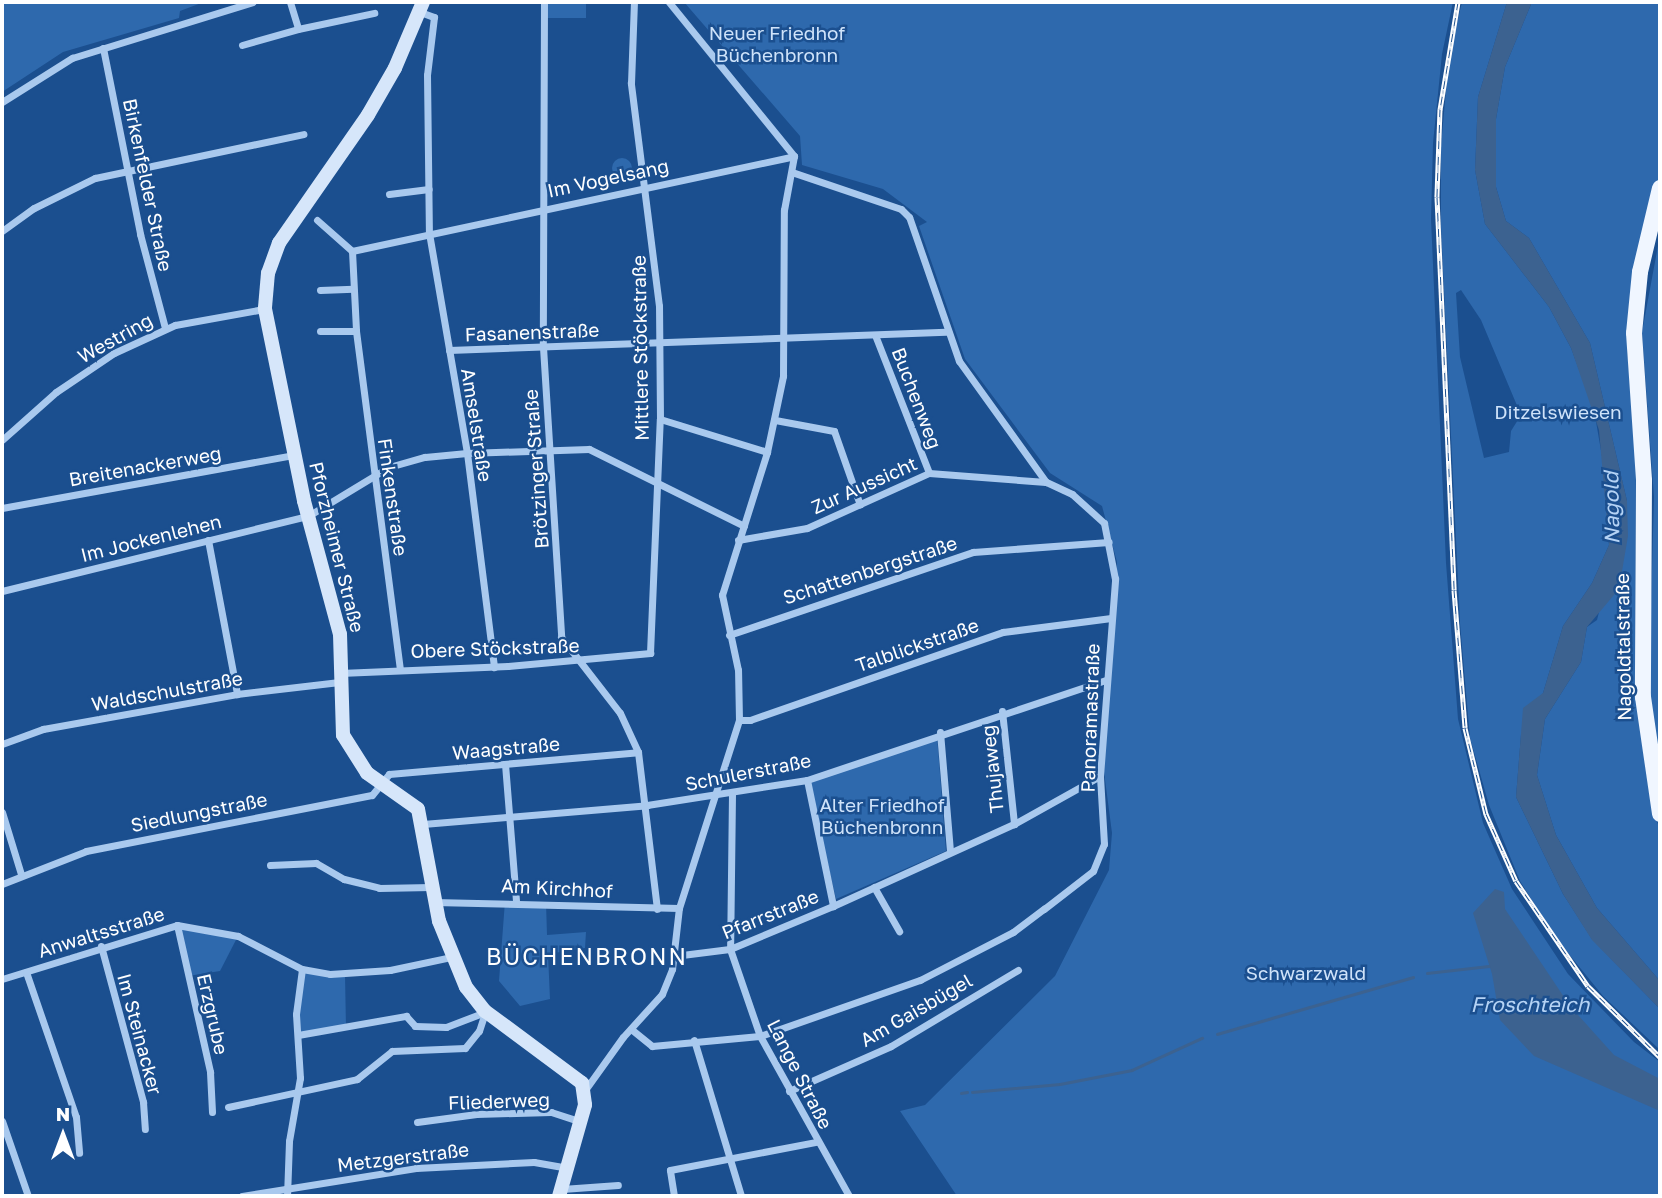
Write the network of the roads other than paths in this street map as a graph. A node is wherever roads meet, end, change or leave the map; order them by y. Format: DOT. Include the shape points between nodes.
graph roads {
  1 [pos="253,2"];
  2 [pos="290,2"];
  3 [pos="544,2"];
  4 [pos="634,2"];
  5 [pos="669,2"];
  6 [pos="421,7"];
  7 [pos="374,13"];
  8 [pos="298,29"];
  9 [pos="242,45"];
  10 [pos="103,48"];
  11 [pos="2,102"];
  12 [pos="303,134"];
  13 [pos="794,156"];
  14 [pos="128,169"];
  15 [pos="792,172"];
  16 [pos="645,186"];
  17 [pos="1660,188"];
  18 [pos="429,189"];
  19 [pos="389,194"];
  20 [pos="541,208"];
  21 [pos="317,220"];
  22 [pos="2,230"];
  23 [pos="429,233"];
  24 [pos="352,251"];
  25 [pos="353,289"];
  26 [pos="320,290"];
  27 [pos="265,309"];
  28 [pos="165,328"];
  29 [pos="320,331"];
  30 [pos="356,331"];
  31 [pos="946,332"];
  32 [pos="876,335"];
  33 [pos="783,339"];
  34 [pos="660,343"];
  35 [pos="543,347"];
  36 [pos="449,350"];
  37 [pos="660,419"];
  38 [pos="775,420"];
  39 [pos="2,440"];
  40 [pos="552,450"];
  41 [pos="767,452"];
  42 [pos="467,453"];
  43 [pos="294,455"];
  44 [pos="929,473"];
  45 [pos="373,475"];
  46 [pos="1046,482"];
  47 [pos="655,486"];
  48 [pos="860,505"];
  49 [pos="2,508"];
  50 [pos="308,516"];
  51 [pos="744,526"];
  52 [pos="208,540"];
  53 [pos="738,540"];
  54 [pos="1109,542"];
  55 [pos="2,591"];
  56 [pos="1111,618"];
  57 [pos="729,635"];
  58 [pos="650,653"];
  59 [pos="579,661"];
  60 [pos="494,667"];
  61 [pos="400,668"];
  62 [pos="340,677"];
  63 [pos="1106,680"];
  64 [pos="237,694"];
  65 [pos="1002,711"];
  66 [pos="739,720"];
  67 [pos="940,732"];
  68 [pos="2,744"];
  69 [pos="638,752"];
  70 [pos="505,764"];
  71 [pos="1100,776"];
  72 [pos="807,780"];
  73 [pos="381,783"];
  74 [pos="732,794"];
  75 [pos="714,797"];
  76 [pos="647,805"];
  77 [pos="2,812"];
  78 [pos="1660,814"];
  79 [pos="510,816"];
  80 [pos="423,824"];
  81 [pos="1014,824"];
  82 [pos="950,852"];
  83 [pos="270,865"];
  84 [pos="22,874"];
  85 [pos="2,884"];
  86 [pos="431,887"];
  87 [pos="874,887"];
  88 [pos="516,901"];
  89 [pos="434,902"];
  90 [pos="833,906"];
  91 [pos="679,908"];
  92 [pos="657,909"];
  93 [pos="177,925"];
  94 [pos="900,931"];
  95 [pos="101,946"];
  96 [pos="730,949"];
  97 [pos="674,956"];
  98 [pos="451,957"];
  99 [pos="302,969"];
  100 [pos="1018,970"];
  101 [pos="26,972"];
  102 [pos="2,979"];
  103 [pos="485,1011"];
  104 [pos="631,1029"];
  105 [pos="298,1035"];
  106 [pos="760,1037"];
  107 [pos="694,1040"];
  108 [pos="585,1090"];
  109 [pos="299,1091"];
  110 [pos="789,1091"];
  111 [pos="228,1107"];
  112 [pos="212,1112"];
  113 [pos="2,1121"];
  114 [pos="417,1122"];
  115 [pos="582,1122"];
  116 [pos="145,1129"];
  117 [pos="4,1131"];
  118 [pos="816,1142"];
  119 [pos="79,1153"];
  120 [pos="729,1161"];
  121 [pos="569,1168"];
  122 [pos="618,1185"];
  123 [pos="286,1192"];
  124 [pos="561,1193"];
  125 [pos="28,1196"];
  126 [pos="242,1196"];
  127 [pos="674,1196"];
  128 [pos="741,1196"];
  129 [pos="849,1196"];
  1 -- 10 [label="street"];
  2 -- 8 [label="street"];
  3 -- 20 [label="street, Brötzinger Straße"];
  4 -- 16 [label="street, Mittlere Stöckstraße" via="631,83"];
  5 -- 13 [label="street"];
  6 -- 18 [label="street, Amselstraße" via="434,17 427,75"];
  6 -- 27 [label="main road, Pforzheimer Straße" via="368,116 279,243 268,273"];
  7 -- 8 [label="street"];
  8 -- 9 [label="street"];
  10 -- 11 [label="street" via="58,65"];
  10 -- 14 [label="street, Birkenfelder Straße"];
  12 -- 14 [label="street"];
  13 -- 15 [label="street"];
  13 -- 16 [label="street, Im Vogelsang"];
  14 -- 22 [label="street" via="95,178 34,208"];
  14 -- 28 [label="street, Birkenfelder Straße"];
  15 -- 31 [label="street, Panoramastraße" via="901,209 917,233"];
  15 -- 33 [label="street" via="784,210"];
  16 -- 20 [label="street, Im Vogelsang"];
  16 -- 34 [label="street, Mittlere Stöckstraße" via="658,269"];
  17 -- 78 [label="main road, Nagoldtalstraße" via="1640,272 1634,333 1644,481 1643,697"];
  18 -- 19 [label="street"];
  18 -- 23 [label="street, Amselstraße"];
  20 -- 23 [label="street, Im Vogelsang"];
  20 -- 35 [label="street, Brötzinger Straße"];
  21 -- 24 [label="street"];
  23 -- 24 [label="street"];
  23 -- 36 [label="street, Amselstraße"];
  24 -- 25 [label="street, Finkenstraße"];
  25 -- 26 [label="street"];
  25 -- 30 [label="street, Finkenstraße"];
  27 -- 28 [label="street, Westring" via="225,313"];
  27 -- 43 [label="main road, Pforzheimer Straße"];
  28 -- 39 [label="street, Westring" via="114,353 56,392"];
  29 -- 30 [label="street"];
  30 -- 45 [label="street, Finkenstraße"];
  31 -- 32 [label="street, Fasanenstraße"];
  31 -- 46 [label="street, Panoramastraße" via="960,361"];
  32 -- 33 [label="street, Fasanenstraße"];
  32 -- 44 [label="street, Buchenweg"];
  33 -- 34 [label="street, Fasanenstraße"];
  33 -- 38 [label="street"];
  34 -- 35 [label="street, Fasanenstraße"];
  34 -- 37 [label="street, Mittlere Stöckstraße"];
  35 -- 36 [label="street, Fasanenstraße"];
  35 -- 40 [label="street, Brötzinger Straße"];
  36 -- 42 [label="street, Amselstraße"];
  37 -- 41 [label="street"];
  37 -- 47 [label="street, Mittlere Stöckstraße"];
  38 -- 41 [label="street"];
  38 -- 48 [label="street" via="834,430"];
  40 -- 42 [label="street, Im Jockenlehen"];
  40 -- 47 [label="street, Im Jockenlehen" via="589,449"];
  40 -- 59 [label="street, Brötzinger Straße" via="561,638"];
  41 -- 51 [label="street"];
  42 -- 45 [label="street, Im Jockenlehen" via="425,457"];
  42 -- 60 [label="street, Amselstraße"];
  43 -- 49 [label="street, Breitenackerweg"];
  43 -- 50 [label="main road, Pforzheimer Straße"];
  44 -- 46 [label="street, Zur Aussicht"];
  44 -- 48 [label="street, Zur Aussicht"];
  45 -- 50 [label="street, Im Jockenlehen"];
  45 -- 61 [label="street, Finkenstraße"];
  46 -- 54 [label="street, Panoramastraße" via="1095,512"];
  47 -- 51 [label="street, Im Jockenlehen"];
  47 -- 58 [label="street, Mittlere Stöckstraße"];
  48 -- 53 [label="street, Zur Aussicht" via="807,528"];
  50 -- 52 [label="street, Im Jockenlehen"];
  50 -- 62 [label="main road, Pforzheimer Straße" via="337,619"];
  51 -- 53 [label="street"];
  52 -- 55 [label="street, Im Jockenlehen"];
  52 -- 64 [label="street"];
  53 -- 57 [label="street" via="722,594"];
  54 -- 56 [label="street, Panoramastraße" via="1115,579"];
  54 -- 57 [label="street, Schattenbergstraße" via="973,552"];
  56 -- 63 [label="street, Panoramastraße"];
  56 -- 66 [label="street, Talblickstraße" via="1003,632"];
  57 -- 66 [label="street" via="738,670"];
  58 -- 59 [label="street, Obere Stöckstraße"];
  59 -- 60 [label="street, Obere Stöckstraße"];
  59 -- 69 [label="street, Brötzinger Straße" via="620,713"];
  60 -- 61 [label="street, Obere Stöckstraße"];
  61 -- 62 [label="street, Obere Stöckstraße"];
  62 -- 64 [label="street, Waldschulstraße"];
  62 -- 73 [label="main road, Pforzheimer Straße" via="340,721 347,746"];
  63 -- 65 [label="street, Schulerstraße"];
  63 -- 71 [label="street, Panoramastraße"];
  64 -- 68 [label="street, Waldschulstraße" via="43,729"];
  65 -- 67 [label="street, Schulerstraße"];
  65 -- 81 [label="street, Thujaweg"];
  66 -- 75 [label="street"];
  67 -- 72 [label="street, Schulerstraße"];
  67 -- 82 [label="street"];
  69 -- 70 [label="street, Waagstraße"];
  69 -- 76 [label="street, Brötzinger Straße"];
  70 -- 73 [label="street, Waagstraße" via="389,774"];
  70 -- 79 [label="street"];
  71 -- 81 [label="street, Pfarrstraße"];
  71 -- 106 [label="street, Panoramastraße" via="1104,844 1100,860 1079,884 1013,932 919,979"];
  72 -- 74 [label="street, Schulerstraße"];
  72 -- 90 [label="street"];
  73 -- 80 [label="main road, Pforzheimer Straße" via="411,801"];
  73 -- 84 [label="street, Siedlungstraße" via="372,795 347,802 123,842"];
  74 -- 75 [label="street, Schulerstraße"];
  74 -- 96 [label="street, Lange Straße"];
  75 -- 76 [label="street, Schulerstraße"];
  75 -- 91 [label="street"];
  76 -- 79 [label="street, Schulerstraße"];
  76 -- 92 [label="street, Brötzinger Straße"];
  77 -- 84 [label="street"];
  79 -- 80 [label="street, Schulerstraße"];
  79 -- 88 [label="street"];
  80 -- 86 [label="main road, Pforzheimer Straße"];
  81 -- 82 [label="street, Pfarrstraße"];
  82 -- 87 [label="street, Pfarrstraße"];
  83 -- 86 [label="street" via="316,863 344,879 379,888"];
  84 -- 85 [label="street, Siedlungstraße"];
  86 -- 89 [label="main road, Pforzheimer Straße"];
  87 -- 90 [label="street, Pfarrstraße"];
  87 -- 94 [label="street"];
  88 -- 89 [label="street, Am Kirchhof"];
  88 -- 92 [label="street, Am Kirchhof"];
  89 -- 98 [label="main road, Pforzheimer Straße"];
  90 -- 96 [label="street, Pfarrstraße"];
  91 -- 92 [label="street, Am Kirchhof"];
  91 -- 97 [label="street"];
  93 -- 95 [label="street, Anwaltsstraße"];
  93 -- 99 [label="street, Anwaltsstraße" via="238,936"];
  93 -- 112 [label="street, Erzgrube" via="210,1072"];
  95 -- 101 [label="street, Anwaltsstraße"];
  95 -- 116 [label="street, Im Steinacker" via="144,1102"];
  96 -- 97 [label="street, Pfarrstraße"];
  96 -- 106 [label="street, Lange Straße"];
  97 -- 104 [label="street" via="662,994"];
  98 -- 99 [label="street, Anwaltsstraße" via="345,975"];
  98 -- 103 [label="main road, Pforzheimer Straße"];
  99 -- 105 [label="street"];
  100 -- 110 [label="street, Am Gaisbügel" via="891,1046"];
  101 -- 102 [label="street, Anwaltsstraße"];
  101 -- 119 [label="street" via="76,1117"];
  103 -- 105 [label="street" via="446,1027 415,1026 406,1016"];
  103 -- 108 [label="main road, Pforzheimer Straße" via="569,1069"];
  103 -- 109 [label="street" via="479,1031 465,1048 392,1051 357,1079"];
  104 -- 107 [label="street, Panoramastraße" via="652,1046"];
  104 -- 108 [label="street"];
  105 -- 109 [label="street"];
  106 -- 107 [label="street, Panoramastraße"];
  106 -- 110 [label="street, Lange Straße"];
  107 -- 120 [label="street"];
  108 -- 115 [label="main road"];
  109 -- 111 [label="street"];
  109 -- 123 [label="street"];
  110 -- 118 [label="street, Lange Straße"];
  113 -- 117 [label="street"];
  114 -- 115 [label="street, Fliederweg" via="476,1114 551,1112"];
  115 -- 121 [label="main road"];
  117 -- 125 [label="street"];
  118 -- 120 [label="street"];
  118 -- 129 [label="street, Lange Straße"];
  120 -- 127 [label="street" via="670,1170"];
  120 -- 128 [label="street"];
  121 -- 123 [label="street, Metzgerstraße" via="534,1162 415,1168"];
  121 -- 124 [label="main road"];
  122 -- 124 [label="street"];
  123 -- 126 [label="street, Metzgerstraße"];
}
